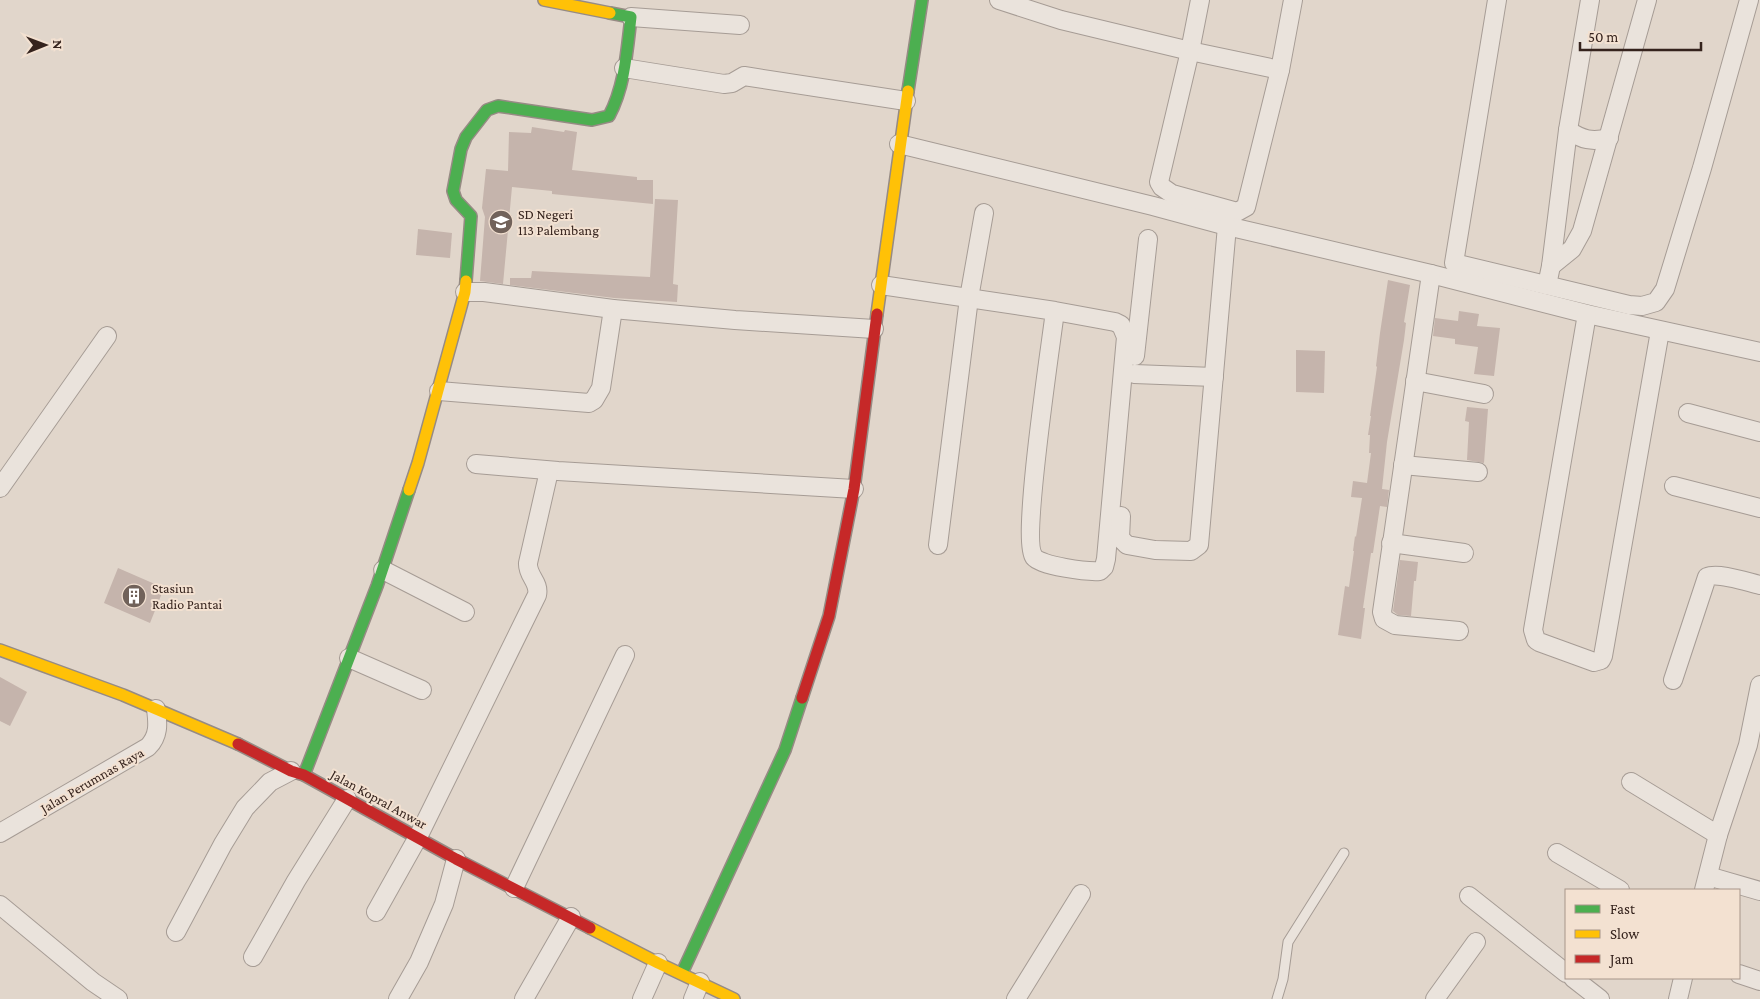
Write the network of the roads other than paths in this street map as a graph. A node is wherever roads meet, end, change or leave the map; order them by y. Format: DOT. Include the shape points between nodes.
graph roads {
  1 [pos="544,0"];
  2 [pos="922,0"];
  3 [pos="999,0"];
  4 [pos="1200,0"];
  5 [pos="1294,0"];
  6 [pos="1497,0"];
  7 [pos="1590,0"];
  8 [pos="1647,0"];
  9 [pos="1749,0"];
  10 [pos="1034,5"];
  11 [pos="631,17"];
  12 [pos="740,25"];
  13 [pos="1190,51"];
  14 [pos="624,68"];
  15 [pos="1280,70"];
  16 [pos="906,101"];
  17 [pos="1568,130"];
  18 [pos="1609,138"];
  19 [pos="899,144"];
  20 [pos="984,213"];
  21 [pos="1227,226"];
  22 [pos="1148,239"];
  23 [pos="1551,266"];
  24 [pos="1432,274"];
  25 [pos="881,285"];
  26 [pos="1547,285"];
  27 [pos="465,292"];
  28 [pos="969,298"];
  29 [pos="612,309"];
  30 [pos="1055,311"];
  31 [pos="1587,314"];
  32 [pos="874,329"];
  33 [pos="1660,331"];
  34 [pos="107,336"];
  35 [pos="1760,352"];
  36 [pos="1134,374"];
  37 [pos="1214,377"];
  38 [pos="1415,381"];
  39 [pos="439,390"];
  40 [pos="1484,394"];
  41 [pos="1688,413"];
  42 [pos="1760,432"];
  43 [pos="476,464"];
  44 [pos="1403,465"];
  45 [pos="549,471"];
  46 [pos="1478,472"];
  47 [pos="1674,486"];
  48 [pos="0,488"];
  49 [pos="854,489"];
  50 [pos="1760,508"];
  51 [pos="1391,543"];
  52 [pos="938,545"];
  53 [pos="1464,553"];
  54 [pos="383,570"];
  55 [pos="1760,585"];
  56 [pos="465,612"];
  57 [pos="1458,631"];
  58 [pos="0,650"];
  59 [pos="625,656"];
  60 [pos="349,658"];
  61 [pos="1673,680"];
  62 [pos="1760,685"];
  63 [pos="422,690"];
  64 [pos="156,709"];
  65 [pos="297,773"];
  66 [pos="1631,782"];
  67 [pos="347,799"];
  68 [pos="0,833"];
  69 [pos="1718,835"];
  70 [pos="418,837"];
  71 [pos="1557,852"];
  72 [pos="1344,853"];
  73 [pos="456,859"];
  74 [pos="1706,883"];
  75 [pos="514,888"];
  76 [pos="1618,889"];
  77 [pos="1760,891"];
  78 [pos="1081,894"];
  79 [pos="1469,896"];
  80 [pos="0,905"];
  81 [pos="376,912"];
  82 [pos="571,917"];
  83 [pos="176,932"];
  84 [pos="1476,942"];
  85 [pos="253,957"];
  86 [pos="658,963"];
  87 [pos="1565,971"];
  88 [pos="682,973"];
  89 [pos="1740,974"];
  90 [pos="1574,979"];
  91 [pos="1682,979"];
  92 [pos="1760,981"];
  93 [pos="700,982"];
  94 [pos="118,999"];
  95 [pos="398,999"];
  96 [pos="524,999"];
  97 [pos="642,999"];
  98 [pos="692,999"];
  99 [pos="734,999"];
  100 [pos="1016,999"];
  101 [pos="1277,999"];
  102 [pos="1435,999"];
  103 [pos="1600,999"];
  104 [pos="1678,999"];
  1 -- 11 [label="street"];
  2 -- 16 [label="street"];
  3 -- 10 [label="street"];
  4 -- 13 [label="street"];
  5 -- 15 [label="street"];
  6 -- 26 [label="street" via="1454,264"];
  7 -- 17 [label="street"];
  8 -- 18 [label="street"];
  9 -- 26 [label="street" via="1674,261 1665,289 1656,302 1629,305"];
  10 -- 13 [label="street" via="1061,20"];
  11 -- 12 [label="street"];
  11 -- 14 [label="street"];
  13 -- 15 [label="street"];
  13 -- 15 [label="street" via="1159,182 1172,194 1231,212 1246,207"];
  14 -- 16 [label="street" via="724,84 732,84 744,76"];
  14 -- 27 [label="street" via="614,109 609,116 592,120 498,106 487,110 469,132 461,149 453,191 456,200 471,216"];
  16 -- 19 [label="street"];
  17 -- 18 [label="street" via="1588,141"];
  17 -- 23 [label="street"];
  18 -- 23 [label="street" via="1578,240"];
  19 -- 21 [label="street"];
  19 -- 25 [label="street"];
  20 -- 28 [label="street"];
  21 -- 24 [label="street"];
  21 -- 37 [label="street"];
  22 -- 36 [label="street"];
  23 -- 26 [label="street"];
  24 -- 31 [label="street"];
  24 -- 38 [label="street"];
  25 -- 28 [label="street"];
  25 -- 32 [label="street"];
  27 -- 29 [label="street"];
  27 -- 39 [label="street"];
  28 -- 30 [label="street"];
  28 -- 52 [label="street"];
  29 -- 32 [label="street"];
  29 -- 39 [label="street" via="601,388 589,403"];
  30 -- 30 [label="street" via="1115,322 1126,338 1106,559 1100,571 1042,563 1030,551 1040,427"];
  31 -- 33 [label="street"];
  31 -- 33 [label="street" via="1533,630 1539,642 1594,662 1603,656"];
  32 -- 49 [label="street"];
  33 -- 35 [label="street"];
  34 -- 48 [label="street"];
  36 -- 37 [label="street"];
  36 -- 37 [label="street" via="1120,538 1127,545 1155,550 1191,551 1199,546"];
  38 -- 40 [label="street"];
  38 -- 44 [label="street"];
  39 -- 54 [label="street"];
  41 -- 42 [label="street"];
  43 -- 45 [label="street"];
  44 -- 46 [label="street"];
  44 -- 51 [label="street"];
  45 -- 49 [label="street"];
  45 -- 70 [label="street" via="528,563 537,596"];
  47 -- 50 [label="street"];
  49 -- 88 [label="street" via="829,616 785,750"];
  51 -- 53 [label="street"];
  51 -- 57 [label="street" via="1382,612 1384,618 1395,625"];
  54 -- 56 [label="street"];
  54 -- 60 [label="street"];
  55 -- 61 [label="street" via="1721,576 1707,578"];
  58 -- 64 [label="street, Jalan Kopral Anwar"];
  59 -- 75 [label="street"];
  60 -- 63 [label="street"];
  60 -- 65 [label="street"];
  62 -- 69 [label="street" via="1748,746"];
  64 -- 65 [label="street, Jalan Kopral Anwar"];
  64 -- 68 [label="street, Jalan Perumnas Raya" via="158,728 154,741 148,747"];
  65 -- 67 [label="street, Jalan Kopral Anwar"];
  65 -- 83 [label="street" via="270,782 245,808"];
  66 -- 69 [label="street"];
  67 -- 70 [label="street, Jalan Kopral Anwar"];
  67 -- 85 [label="street"];
  69 -- 74 [label="street"];
  70 -- 73 [label="street, Jalan Kopral Anwar"];
  70 -- 81 [label="street"];
  71 -- 76 [label="street"];
  72 -- 101 [label="lane" via="1288,942"];
  73 -- 75 [label="street, Jalan Kopral Anwar"];
  73 -- 95 [label="street" via="444,904 419,962"];
  74 -- 77 [label="street"];
  75 -- 82 [label="street, Jalan Kopral Anwar"];
  78 -- 100 [label="street"];
  79 -- 87 [label="street"];
  80 -- 94 [label="street"];
  82 -- 86 [label="street, Jalan Kopral Anwar"];
  82 -- 96 [label="street"];
  84 -- 102 [label="street"];
  86 -- 88 [label="street, Jalan Kopral Anwar"];
  86 -- 97 [label="street"];
  88 -- 93 [label="street, Jalan Kopral Anwar"];
  89 -- 92 [label="street"];
  90 -- 103 [label="street"];
  91 -- 104 [label="street"];
  93 -- 98 [label="street"];
  93 -- 99 [label="street, Jalan Kopral Anwar"];
}
